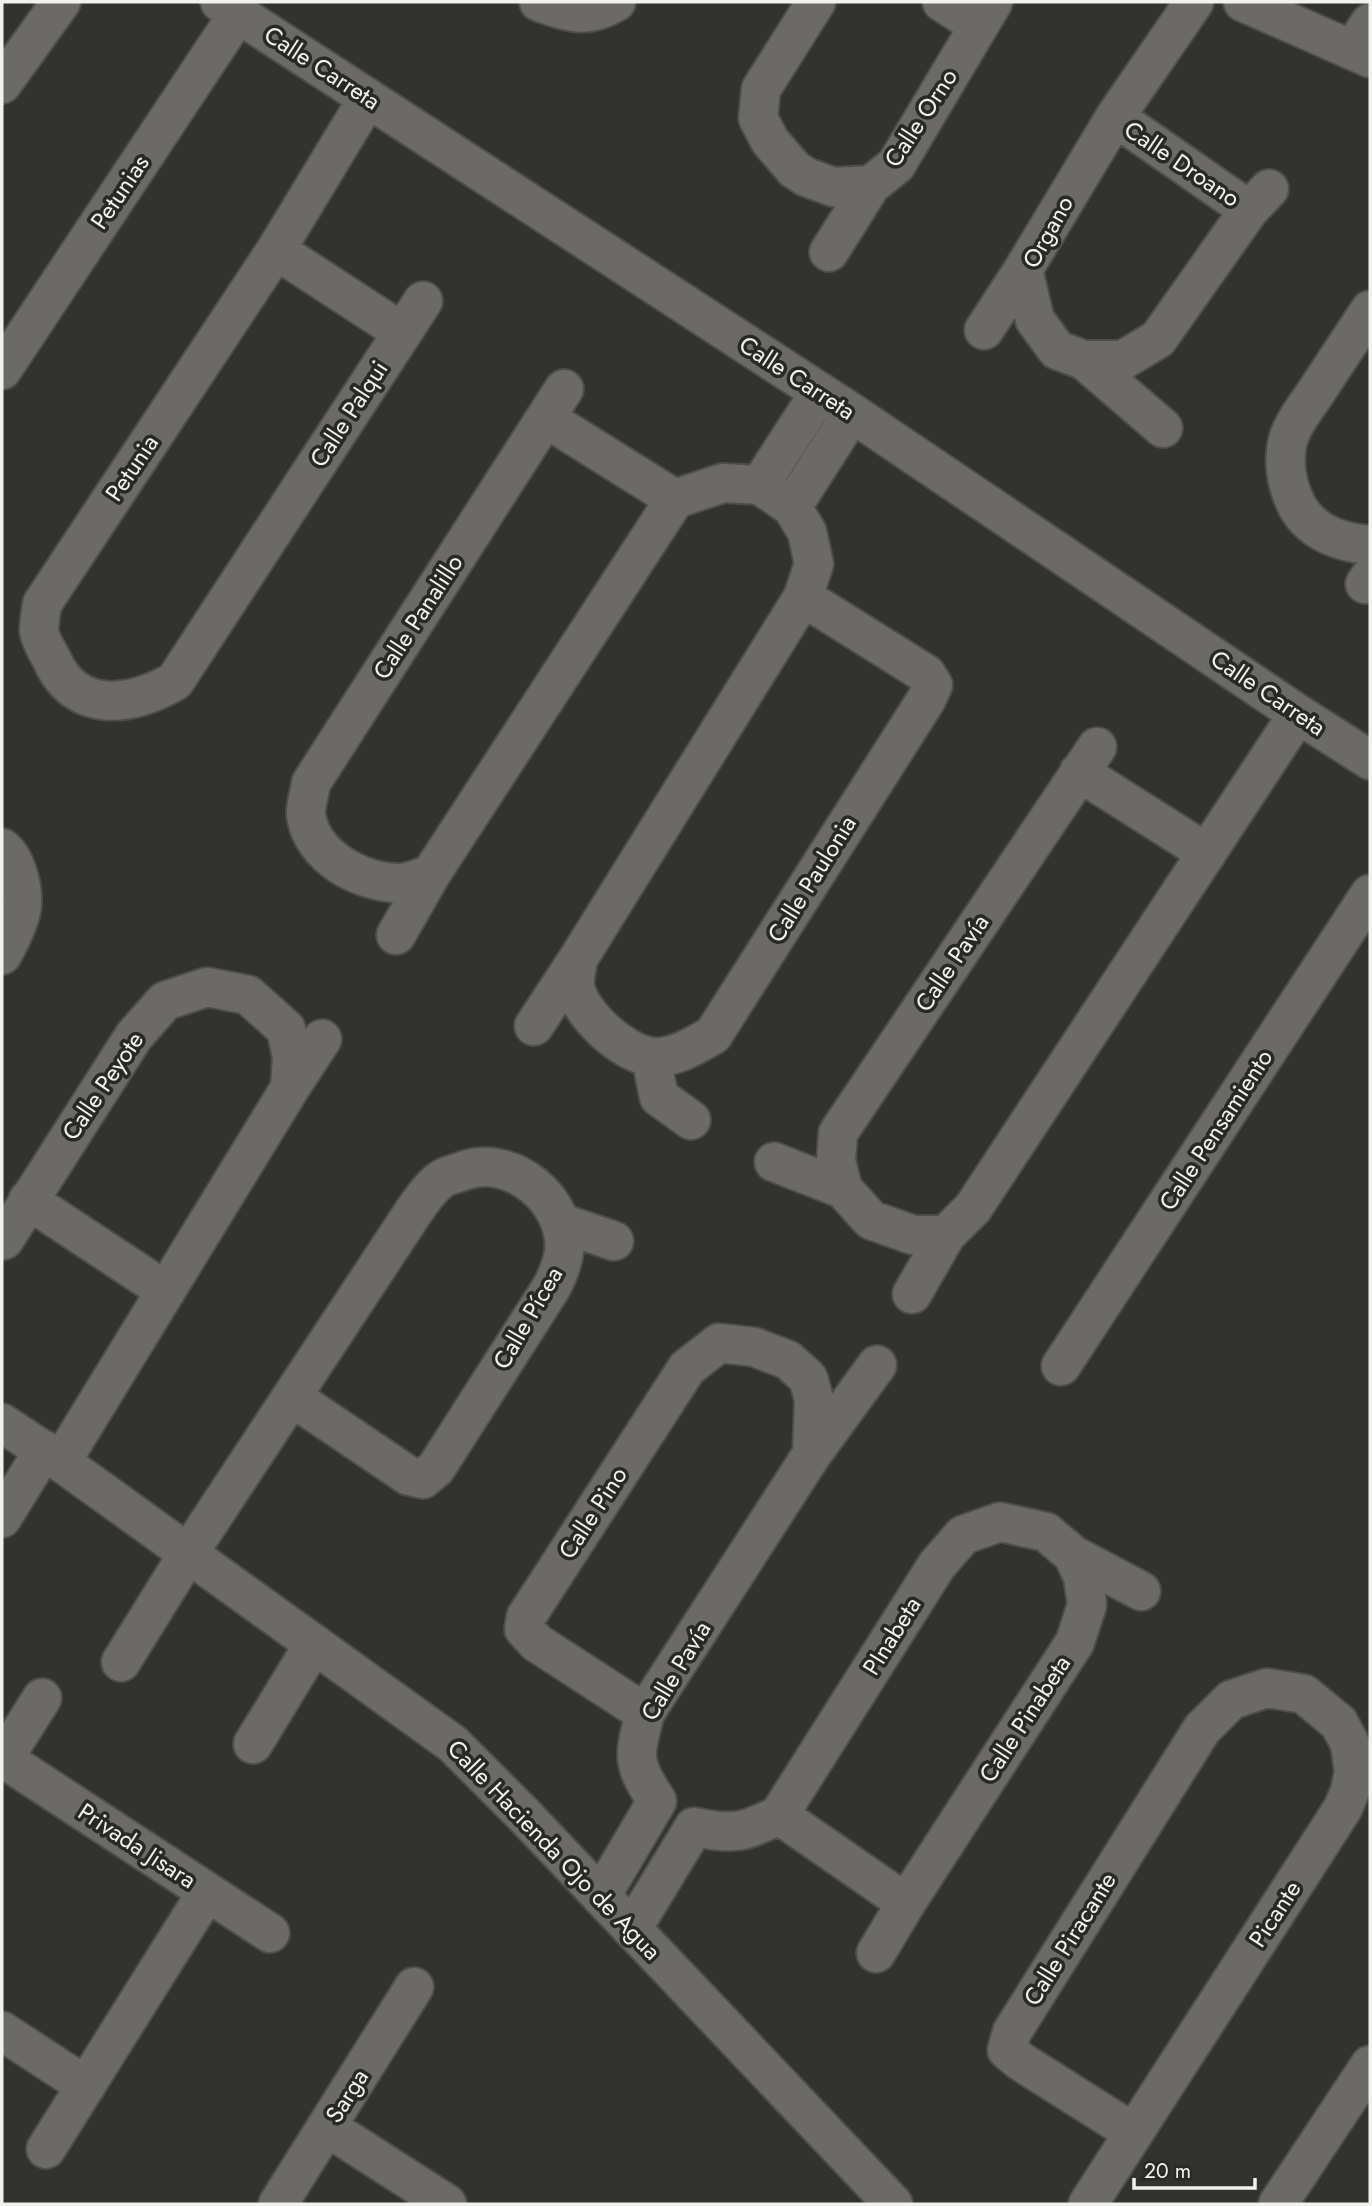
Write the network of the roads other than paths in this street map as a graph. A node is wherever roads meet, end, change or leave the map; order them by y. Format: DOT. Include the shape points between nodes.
graph roads {
  1 [pos="61,2"];
  2 [pos="539,2"];
  3 [pos="616,2"];
  4 [pos="816,2"];
  5 [pos="942,2"];
  6 [pos="1194,2"];
  7 [pos="1242,2"];
  8 [pos="229,8"];
  9 [pos="986,13"];
  10 [pos="1364,44"];
  11 [pos="8,61"];
  12 [pos="368,98"];
  13 [pos="1115,117"];
  14 [pos="871,185"];
  15 [pos="276,250"];
  16 [pos="830,253"];
  17 [pos="1023,270"];
  18 [pos="1370,310"];
  19 [pos="984,330"];
  20 [pos="1070,355"];
  21 [pos="2,370"];
  22 [pos="820,392"];
  23 [pos="852,413"];
  24 [pos="1163,428"];
  25 [pos="776,495"];
  26 [pos="675,499"];
  27 [pos="1370,545"];
  28 [pos="803,597"];
  29 [pos="75,692"];
  30 [pos="1298,714"];
  31 [pos="1370,760"];
  32 [pos="2,848"];
  33 [pos="1208,853"];
  34 [pos="431,874"];
  35 [pos="1370,894"];
  36 [pos="396,935"];
  37 [pos="2,955"];
  38 [pos="578,959"];
  39 [pos="534,1026"];
  40 [pos="322,1039"];
  41 [pos="651,1057"];
  42 [pos="290,1088"];
  43 [pos="691,1120"];
  44 [pos="774,1162"];
  45 [pos="843,1189"];
  46 [pos="28,1200"];
  47 [pos="561,1223"];
  48 [pos="946,1235"];
  49 [pos="4,1240"];
  50 [pos="614,1241"];
  51 [pos="166,1291"];
  52 [pos="912,1294"];
  53 [pos="877,1365"];
  54 [pos="1061,1366"];
  55 [pos="292,1397"];
  56 [pos="2,1423"];
  57 [pos="813,1454"];
  58 [pos="52,1456"];
  59 [pos="2,1518"];
  60 [pos="1060,1544"];
  61 [pos="188,1554"];
  62 [pos="1141,1591"];
  63 [pos="314,1644"];
  64 [pos="121,1662"];
  65 [pos="1304,1694"];
  66 [pos="42,1698"];
  67 [pos="645,1713"];
  68 [pos="253,1744"];
  69 [pos="3,1760"];
  70 [pos="779,1815"];
  71 [pos="206,1892"];
  72 [pos="601,1896"];
  73 [pos="906,1903"];
  74 [pos="632,1929"];
  75 [pos="270,1933"];
  76 [pos="876,1953"];
  77 [pos="415,1987"];
  78 [pos="2,2031"];
  79 [pos="1370,2065"];
  80 [pos="86,2086"];
  81 [pos="327,2127"];
  82 [pos="1134,2133"];
  83 [pos="46,2149"];
  84 [pos="278,2204"];
  85 [pos="447,2204"];
  86 [pos="893,2204"];
  87 [pos="1088,2204"];
  88 [pos="1278,2204"];
  1 -- 11 [label="street"];
  2 -- 3 [label="street" via="573,13 601,11"];
  4 -- 14 [label="street, Calle Orno" via="761,89 758,118 770,141 806,177 833,187"];
  5 -- 9 [label="street"];
  6 -- 13 [label="street, Calle Droano"];
  7 -- 10 [label="street"];
  8 -- 12 [label="street, Calle Carreta"];
  8 -- 21 [label="street, Petunias"];
  9 -- 14 [label="street, Calle Orno" via="896,165"];
  12 -- 15 [label="street"];
  12 -- 22 [label="street, Calle Carreta"];
  13 -- 17 [label="street, Organo"];
  13 -- 20 [label="street, Calle Droano" via="1259,199 1158,339 1124,360"];
  14 -- 16 [label="street"];
  15 -- 29 [label="street, Petunia" via="42,604 39,632 55,667"];
  15 -- 29 [label="street, Calle Palqui" via="412,317 175,681 157,692 114,702"];
  17 -- 19 [label="street"];
  17 -- 20 [label="street, Organo" via="1035,320"];
  18 -- 27 [label="street" via="1299,418 1288,441 1284,466 1290,491 1311,523 1344,542"];
  20 -- 24 [label="street, Organo"];
  22 -- 23 [label="street, Calle Carreta"];
  22 -- 25 [label="street"];
  23 -- 25 [label="street"];
  23 -- 30 [label="street, Calle Carreta"];
  25 -- 26 [label="street" via="723,484"];
  25 -- 28 [label="street" via="807,531 814,564"];
  26 -- 34 [label="street"];
  26 -- 34 [label="street, Calle Panalillo" via="555,404 312,783 306,814 324,852 342,866 384,882 403,883"];
  28 -- 38 [label="street"];
  28 -- 41 [label="street, Calle Paulonia" via="926,674 933,685 713,1035 694,1046"];
  30 -- 31 [label="street, Calle Carreta"];
  30 -- 33 [label="street"];
  32 -- 37 [label="street" via="18,874 22,904"];
  33 -- 45 [label="street, Calle Pavía" via="1088,759 838,1133 836,1161"];
  33 -- 48 [label="street" via="973,1208"];
  34 -- 36 [label="street"];
  35 -- 54 [label="street, Calle Pensamiento"];
  38 -- 39 [label="street"];
  38 -- 41 [label="street" via="575,987 587,1011 612,1039"];
  40 -- 42 [label="street, Calle Peyote"];
  41 -- 43 [label="street" via="660,1097"];
  42 -- 46 [label="street, Calle Peyote" via="292,1058 286,1029 248,995 207,987 165,1001 134,1036"];
  42 -- 51 [label="street, Calle Peyote"];
  44 -- 45 [label="street"];
  45 -- 48 [label="street" via="871,1220 914,1235"];
  46 -- 49 [label="street, Calle Peyote"];
  46 -- 51 [label="street"];
  47 -- 50 [label="street"];
  47 -- 55 [label="street" via="551,1201 513,1171 476,1166 439,1180"];
  47 -- 55 [label="street, Calle Pícea" via="564,1251 551,1288 436,1468 423,1479 409,1476"];
  48 -- 52 [label="street"];
  51 -- 58 [label="street, Calle Peyote"];
  53 -- 57 [label="street, Calle Pavía"];
  55 -- 61 [label="street"];
  56 -- 58 [label="street, Calle Hacienda Ojo de Agua"];
  57 -- 67 [label="street, Calle Pavía"];
  57 -- 67 [label="street, Calle Pino" via="814,1399 808,1378 788,1360 754,1347 719,1343 687,1368 526,1617 524,1629 537,1643"];
  58 -- 59 [label="street, Calle Peyote"];
  58 -- 61 [label="street, Calle Hacienda Ojo de Agua"];
  60 -- 62 [label="street, PInabeta"];
  60 -- 70 [label="street, PInabeta" via="1000,1521 963,1535 937,1565"];
  60 -- 73 [label="street, Calle Pinabeta" via="1083,1577 1087,1605 1075,1642"];
  61 -- 63 [label="street, Calle Hacienda Ojo de Agua"];
  61 -- 64 [label="street"];
  63 -- 68 [label="street"];
  63 -- 72 [label="street, Calle Hacienda Ojo de Agua" via="453,1744"];
  65 -- 82 [label="street, Picante" via="1339,1723 1350,1744 1354,1772 1350,1791"];
  65 -- 82 [label="street, Calle Piracante" via="1268,1688 1231,1700 1202,1729 1012,2032 1007,2050 1020,2061"];
  66 -- 69 [label="street"];
  67 -- 72 [label="street, Calle Pavía" via="635,1752 642,1779 657,1801"];
  69 -- 71 [label="street, Privada Jisara"];
  70 -- 73 [label="street"];
  70 -- 74 [label="street" via="752,1828 724,1833 694,1827"];
  71 -- 75 [label="street, Privada Jisara"];
  71 -- 80 [label="street"];
  72 -- 74 [label="street, Calle Hacienda Ojo de Agua"];
  73 -- 76 [label="street, Calle Pinabeta"];
  74 -- 86 [label="street, Calle Hacienda Ojo de Agua"];
  77 -- 81 [label="street, Sarga"];
  78 -- 80 [label="street"];
  79 -- 88 [label="street"];
  80 -- 83 [label="street"];
  81 -- 84 [label="street, Sarga"];
  81 -- 85 [label="street"];
  82 -- 87 [label="street"];
}
